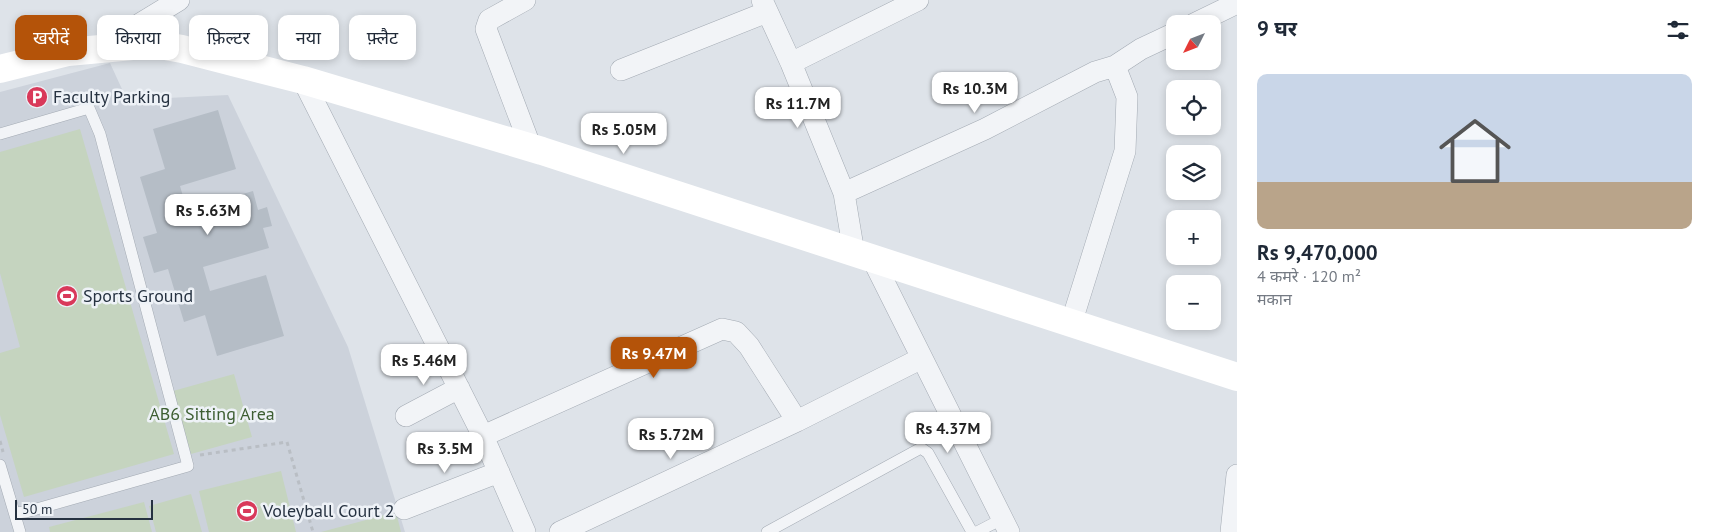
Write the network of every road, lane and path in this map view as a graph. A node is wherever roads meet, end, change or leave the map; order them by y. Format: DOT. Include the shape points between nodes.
graph roads {
  1 [pos="179,0"];
  2 [pos="525,0"];
  3 [pos="918,0"];
  4 [pos="1237,4"];
  5 [pos="764,6"];
  6 [pos="154,15"];
  7 [pos="1213,15"];
  8 [pos="1166,37"];
  9 [pos="97,49"];
  10 [pos="179,50"];
  11 [pos="791,63"];
  12 [pos="1115,66"];
  13 [pos="0,69"];
  14 [pos="621,70"];
  15 [pos="303,80"];
  16 [pos="0,134"];
  17 [pos="532,148"];
  18 [pos="844,193"];
  19 [pos="863,256"];
  20 [pos="1071,324"];
  21 [pos="920,359"];
  22 [pos="1237,377"];
  23 [pos="458,388"];
  24 [pos="406,416"];
  25 [pos="797,421"];
  26 [pos="483,436"];
  27 [pos="185,457"];
  28 [pos="0,464"];
  29 [pos="499,472"];
  30 [pos="1237,475"];
  31 [pos="404,509"];
  32 [pos="15,512"];
  33 [pos="1005,525"];
  34 [pos="782,528"];
  35 [pos="20,532"];
  36 [pos="313,532"];
  37 [pos="525,532"];
  38 [pos="560,532"];
  39 [pos="766,532"];
  40 [pos="972,532"];
  41 [pos="977,532"];
  42 [pos="1231,532"];
  1 -- 6 [label="street"];
  2 -- 17 [label="street" via="489,20 486,29"];
  3 -- 11 [label="street"];
  4 -- 7 [label="street"];
  5 -- 11 [label="street"];
  5 -- 14 [label="street"];
  8 -- 12 [label="street"];
  9 -- 13 [label="street" via="68,52"];
  10 -- 15 [label="street"];
  11 -- 18 [label="street"];
  12 -- 18 [label="street" via="1095,72 985,129"];
  12 -- 20 [label="street" via="1127,97 1124,151"];
  15 -- 17 [label="street"];
  15 -- 23 [label="street"];
  16 -- 27 [label="lane" via="89,108 100,134"];
  17 -- 19 [label="street"];
  18 -- 19 [label="street"];
  19 -- 20 [label="street"];
  19 -- 21 [label="street"];
  20 -- 22 [label="street"];
  21 -- 25 [label="street"];
  21 -- 33 [label="street"];
  23 -- 24 [label="street"];
  23 -- 26 [label="street"];
  25 -- 26 [label="street" via="749,346 736,332 722,329"];
  25 -- 38 [label="street"];
  26 -- 29 [label="street"];
  27 -- 32 [label="lane" via="188,466 26,512"];
  27 -- 36 [label="path" via="287,442"];
  28 -- 32 [label="lane"];
  29 -- 31 [label="street"];
  29 -- 37 [label="street"];
  30 -- 42 [label="street"];
  32 -- 35 [label="lane"];
  33 -- 41 [label="lane"];
  34 -- 39 [label="lane"];
  34 -- 40 [label="lane" via="921,448 928,453"];
}
